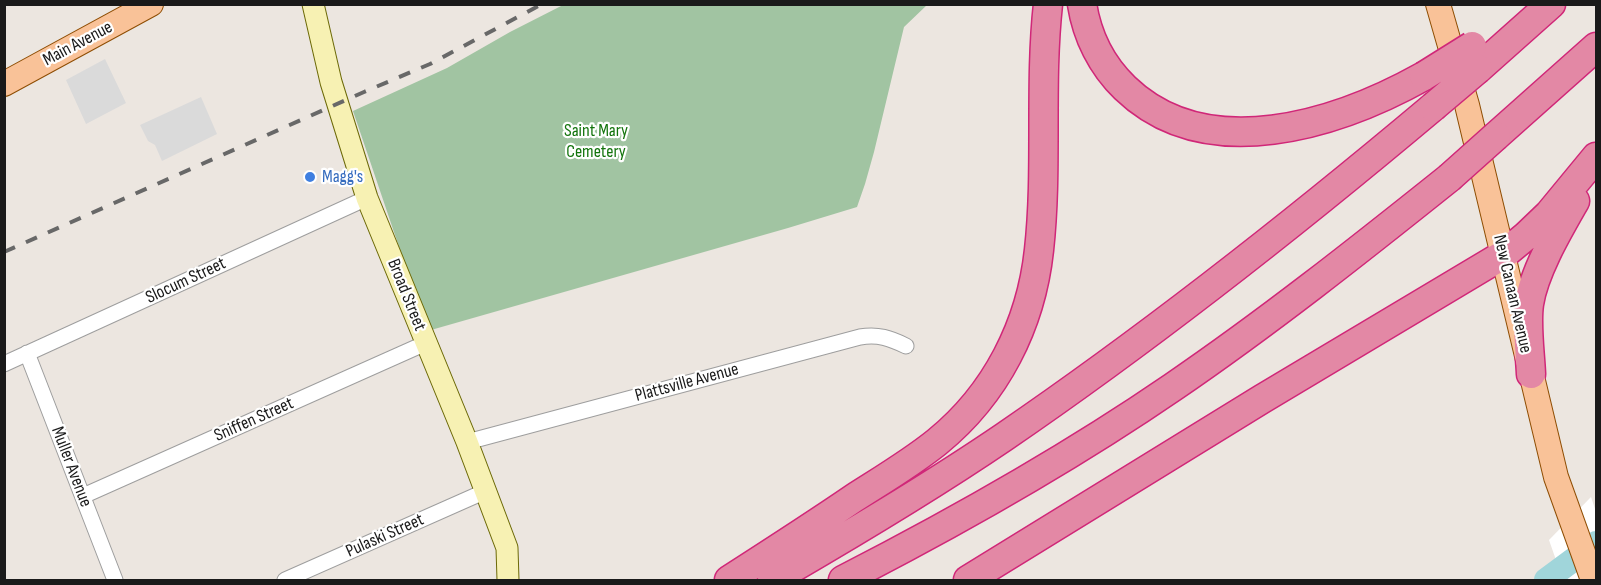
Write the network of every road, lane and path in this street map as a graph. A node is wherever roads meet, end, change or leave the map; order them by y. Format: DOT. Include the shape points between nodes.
graph roads {
  1 [pos="151,4"];
  2 [pos="313,4"];
  3 [pos="1048,4"];
  4 [pos="1082,4"];
  5 [pos="1438,4"];
  6 [pos="1525,4"];
  7 [pos="1551,4"];
  8 [pos="1596,47"];
  9 [pos="1475,57"];
  10 [pos="4,84"];
  11 [pos="1596,157"];
  12 [pos="1596,166"];
  13 [pos="367,198"];
  14 [pos="1503,255"];
  15 [pos="426,343"];
  16 [pos="906,346"];
  17 [pos="27,353"];
  18 [pos="4,364"];
  19 [pos="1531,374"];
  20 [pos="467,442"];
  21 [pos="486,491"];
  22 [pos="83,496"];
  23 [pos="115,580"];
  24 [pos="285,580"];
  25 [pos="508,580"];
  26 [pos="729,580"];
  27 [pos="772,580"];
  28 [pos="843,580"];
  29 [pos="968,580"];
  30 [pos="1593,580"];
  1 -- 10 [label="main road, Main Avenue"];
  2 -- 13 [label="street, Broad Street" via="331,82"];
  3 -- 26 [label="highway" via="1039,249 1026,312 1010,351 978,401 938,441"];
  4 -- 9 [label="highway, bridge" via="1094,46 1119,82 1168,118 1208,129 1260,131 1296,126 1362,106"];
  5 -- 14 [label="main road, New Canaan Avenue"];
  6 -- 9 [label="highway"];
  7 -- 9 [label="highway"];
  8 -- 28 [label="highway, bridge" via="1449,178 1210,361 1039,472"];
  9 -- 27 [label="highway, bridge" via="1433,107 1298,219 1124,352 977,454"];
  11 -- 14 [label="highway" via="1549,214"];
  12 -- 19 [label="highway" via="1555,237 1533,290 1529,307"];
  13 -- 15 [label="street, Broad Street"];
  13 -- 17 [label="street, Slocum Street"];
  14 -- 19 [label="main road, New Canaan Avenue"];
  14 -- 29 [label="highway"];
  15 -- 20 [label="street, Broad Street"];
  15 -- 22 [label="street, Sniffen Street"];
  16 -- 20 [label="street, Plattsville Avenue" via="889,338 860,337"];
  17 -- 18 [label="street, Slocum Street"];
  17 -- 22 [label="street, Muller Avenue"];
  19 -- 30 [label="main road, New Canaan Avenue" via="1551,461"];
  20 -- 21 [label="street, Broad Street"];
  21 -- 24 [label="street, Pulaski Street"];
  21 -- 25 [label="street, Broad Street" via="507,548"];
  22 -- 23 [label="street, Muller Avenue"];
}
